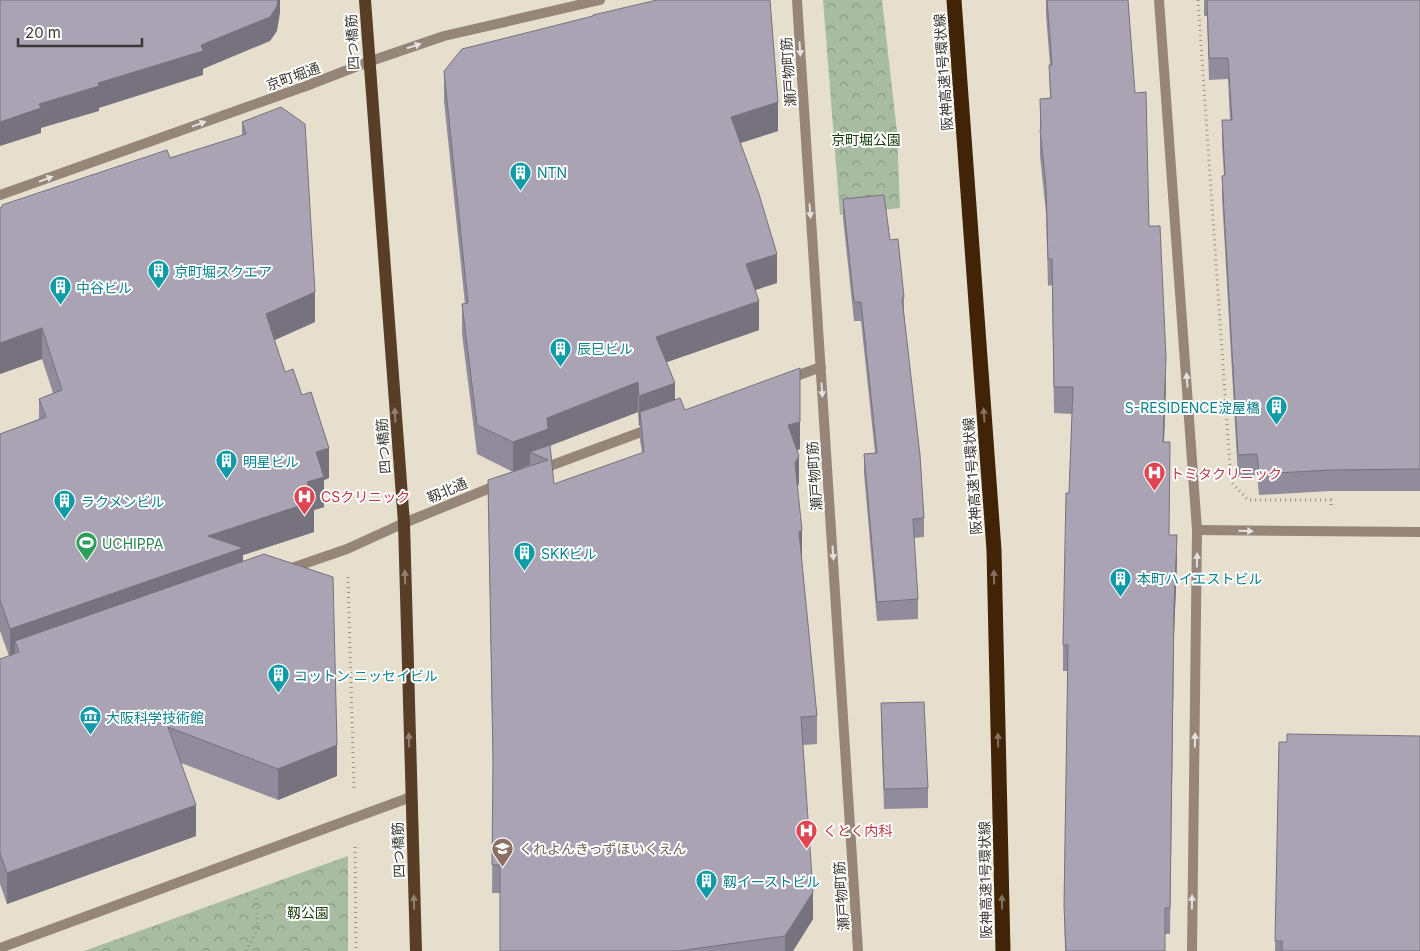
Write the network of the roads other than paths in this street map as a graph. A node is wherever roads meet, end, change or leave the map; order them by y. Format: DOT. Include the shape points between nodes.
graph roads {
  1 [pos="365,0"];
  2 [pos="600,0"];
  3 [pos="797,0"];
  4 [pos="954,0"];
  5 [pos="1159,0"];
  6 [pos="368,62"];
  7 [pos="0,195"];
  8 [pos="821,367"];
  9 [pos="774,384"];
  10 [pos="662,425"];
  11 [pos="530,473"];
  12 [pos="512,480"];
  13 [pos="404,523"];
  14 [pos="1197,530"];
  15 [pos="1420,532"];
  16 [pos="272,575"];
  17 [pos="411,797"];
  18 [pos="0,948"];
  19 [pos="416,951"];
  20 [pos="858,951"];
  21 [pos="1003,951"];
  22 [pos="1192,951"];
  1 -- 6 [label="main road, 四つ橋筋"];
  6 -- 2 [label="street, 京町堀通, one-way" via="444,36"];
  3 -- 8 [label="street, 瀬戸物町筋, one-way"];
  21 -- 4 [label="highway, 阪神高速1号環状線, one-way" via="994,550"];
  14 -- 5 [label="street, one-way"];
  7 -- 6 [label="street, 京町堀通, one-way"];
  13 -- 6 [label="main road, 四つ橋筋, one-way"];
  8 -- 9 [label="street"];
  8 -- 20 [label="street, 瀬戸物町筋, one-way"];
  10 -- 11 [label="street"];
  12 -- 13 [label="street, 靱北通"];
  13 -- 16 [label="street, 靱北通" via="347,549"];
  17 -- 13 [label="main road, 四つ橋筋, one-way"];
  14 -- 15 [label="street, one-way"];
  22 -- 14 [label="street, one-way"];
  17 -- 18 [label="street"];
  19 -- 17 [label="main road, 四つ橋筋, one-way"];
}
